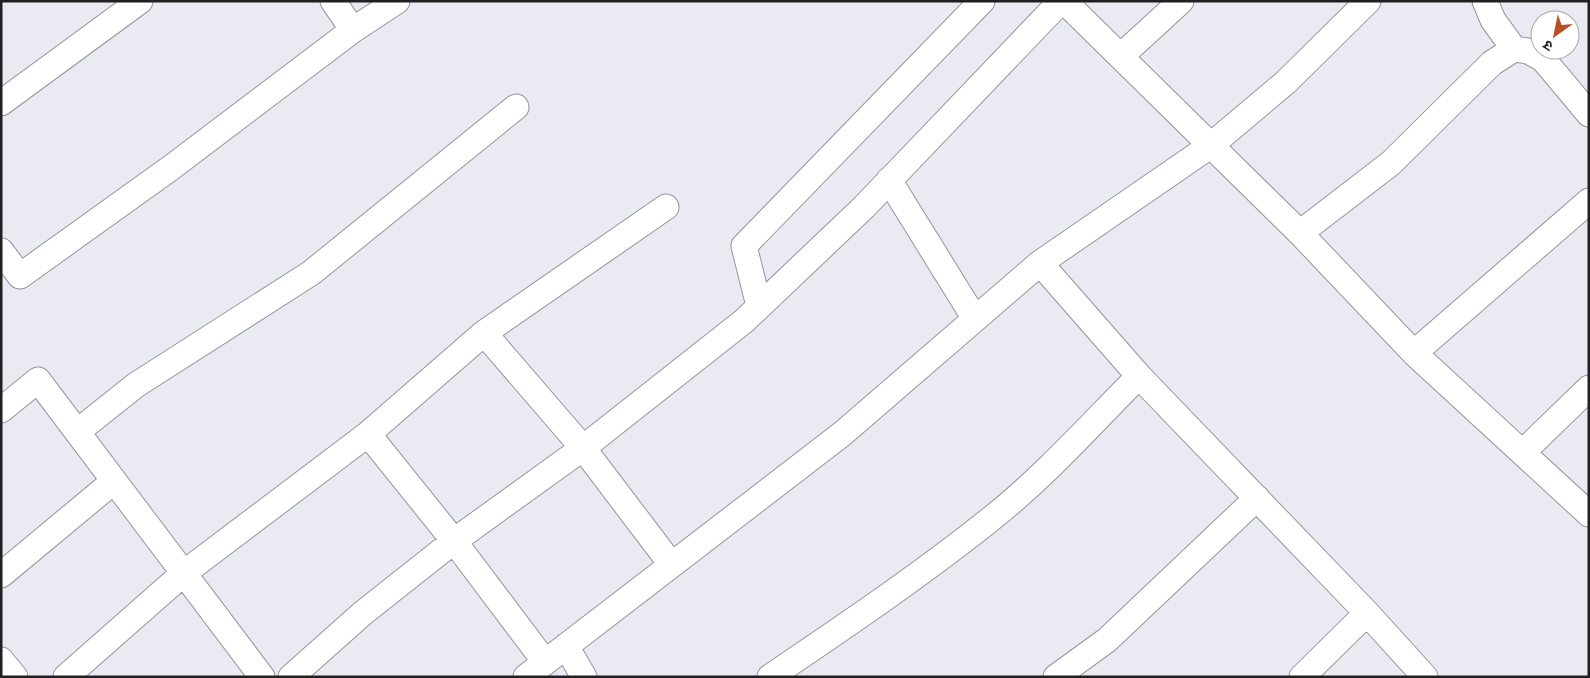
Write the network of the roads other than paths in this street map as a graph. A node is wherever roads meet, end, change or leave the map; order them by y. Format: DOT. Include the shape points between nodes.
graph roads {
  1 [pos="140,1"];
  2 [pos="333,1"];
  3 [pos="397,1"];
  4 [pos="982,1"];
  5 [pos="1063,1"];
  6 [pos="1181,1"];
  7 [pos="1368,1"];
  8 [pos="1485,1"];
  9 [pos="353,30"];
  10 [pos="1514,50"];
  11 [pos="1121,56"];
  12 [pos="1,103"];
  13 [pos="516,107"];
  14 [pos="1589,114"];
  15 [pos="1210,146"];
  16 [pos="889,180"];
  17 [pos="1589,202"];
  18 [pos="666,207"];
  19 [pos="1300,233"];
  20 [pos="1,251"];
  21 [pos="1040,263"];
  22 [pos="759,306"];
  23 [pos="975,319"];
  24 [pos="484,333"];
  25 [pos="1414,353"];
  26 [pos="1138,376"];
  27 [pos="1589,388"];
  28 [pos="1,410"];
  29 [pos="77,432"];
  30 [pos="368,434"];
  31 [pos="583,448"];
  32 [pos="1523,452"];
  33 [pos="114,481"];
  34 [pos="1257,498"];
  35 [pos="1589,514"];
  36 [pos="454,541"];
  37 [pos="671,564"];
  38 [pos="184,573"];
  39 [pos="1,575"];
  40 [pos="1368,613"];
  41 [pos="566,646"];
  42 [pos="1,660"];
  43 [pos="536,669"];
  44 [pos="1068,673"];
  45 [pos="15,677"];
  46 [pos="66,677"];
  47 [pos="262,677"];
  48 [pos="291,677"];
  49 [pos="584,677"];
  50 [pos="770,677"];
  51 [pos="1302,677"];
  52 [pos="1425,677"];
  1 -- 12 [label="street"];
  2 -- 9 [label="street"];
  3 -- 9 [label="street"];
  4 -- 22 [label="street" via="744,246"];
  5 -- 11 [label="street"];
  5 -- 16 [label="street"];
  6 -- 11 [label="street"];
  7 -- 15 [label="street" via="1286,82"];
  8 -- 10 [label="street" via="1493,20"];
  9 -- 20 [label="street" via="172,167 20,276"];
  10 -- 14 [label="street" via="1528,51 1543,59"];
  10 -- 19 [label="street" via="1492,63 1391,162"];
  11 -- 15 [label="street"];
  13 -- 29 [label="street" via="311,273 136,385"];
  15 -- 19 [label="street"];
  15 -- 21 [label="street"];
  16 -- 22 [label="street"];
  16 -- 23 [label="street"];
  17 -- 25 [label="street"];
  18 -- 24 [label="street"];
  19 -- 25 [label="street"];
  21 -- 23 [label="street"];
  21 -- 26 [label="street"];
  22 -- 31 [label="street" via="744,322"];
  23 -- 37 [label="street" via="842,434"];
  24 -- 30 [label="street"];
  24 -- 31 [label="street"];
  25 -- 32 [label="street"];
  26 -- 34 [label="street"];
  26 -- 50 [label="street" via="1040,475 992,518 847,625"];
  27 -- 32 [label="street"];
  28 -- 29 [label="street" via="38,380"];
  29 -- 33 [label="street"];
  30 -- 36 [label="street"];
  30 -- 38 [label="street"];
  31 -- 36 [label="street"];
  31 -- 37 [label="street"];
  32 -- 35 [label="street"];
  33 -- 38 [label="street"];
  33 -- 39 [label="street"];
  34 -- 40 [label="street"];
  34 -- 44 [label="street" via="1108,640"];
  36 -- 43 [label="street"];
  36 -- 48 [label="street" via="363,612"];
  37 -- 41 [label="street"];
  38 -- 46 [label="street"];
  38 -- 47 [label="street"];
  40 -- 51 [label="street"];
  40 -- 52 [label="street"];
  41 -- 43 [label="street"];
  41 -- 49 [label="street"];
  42 -- 45 [label="street"];
}
